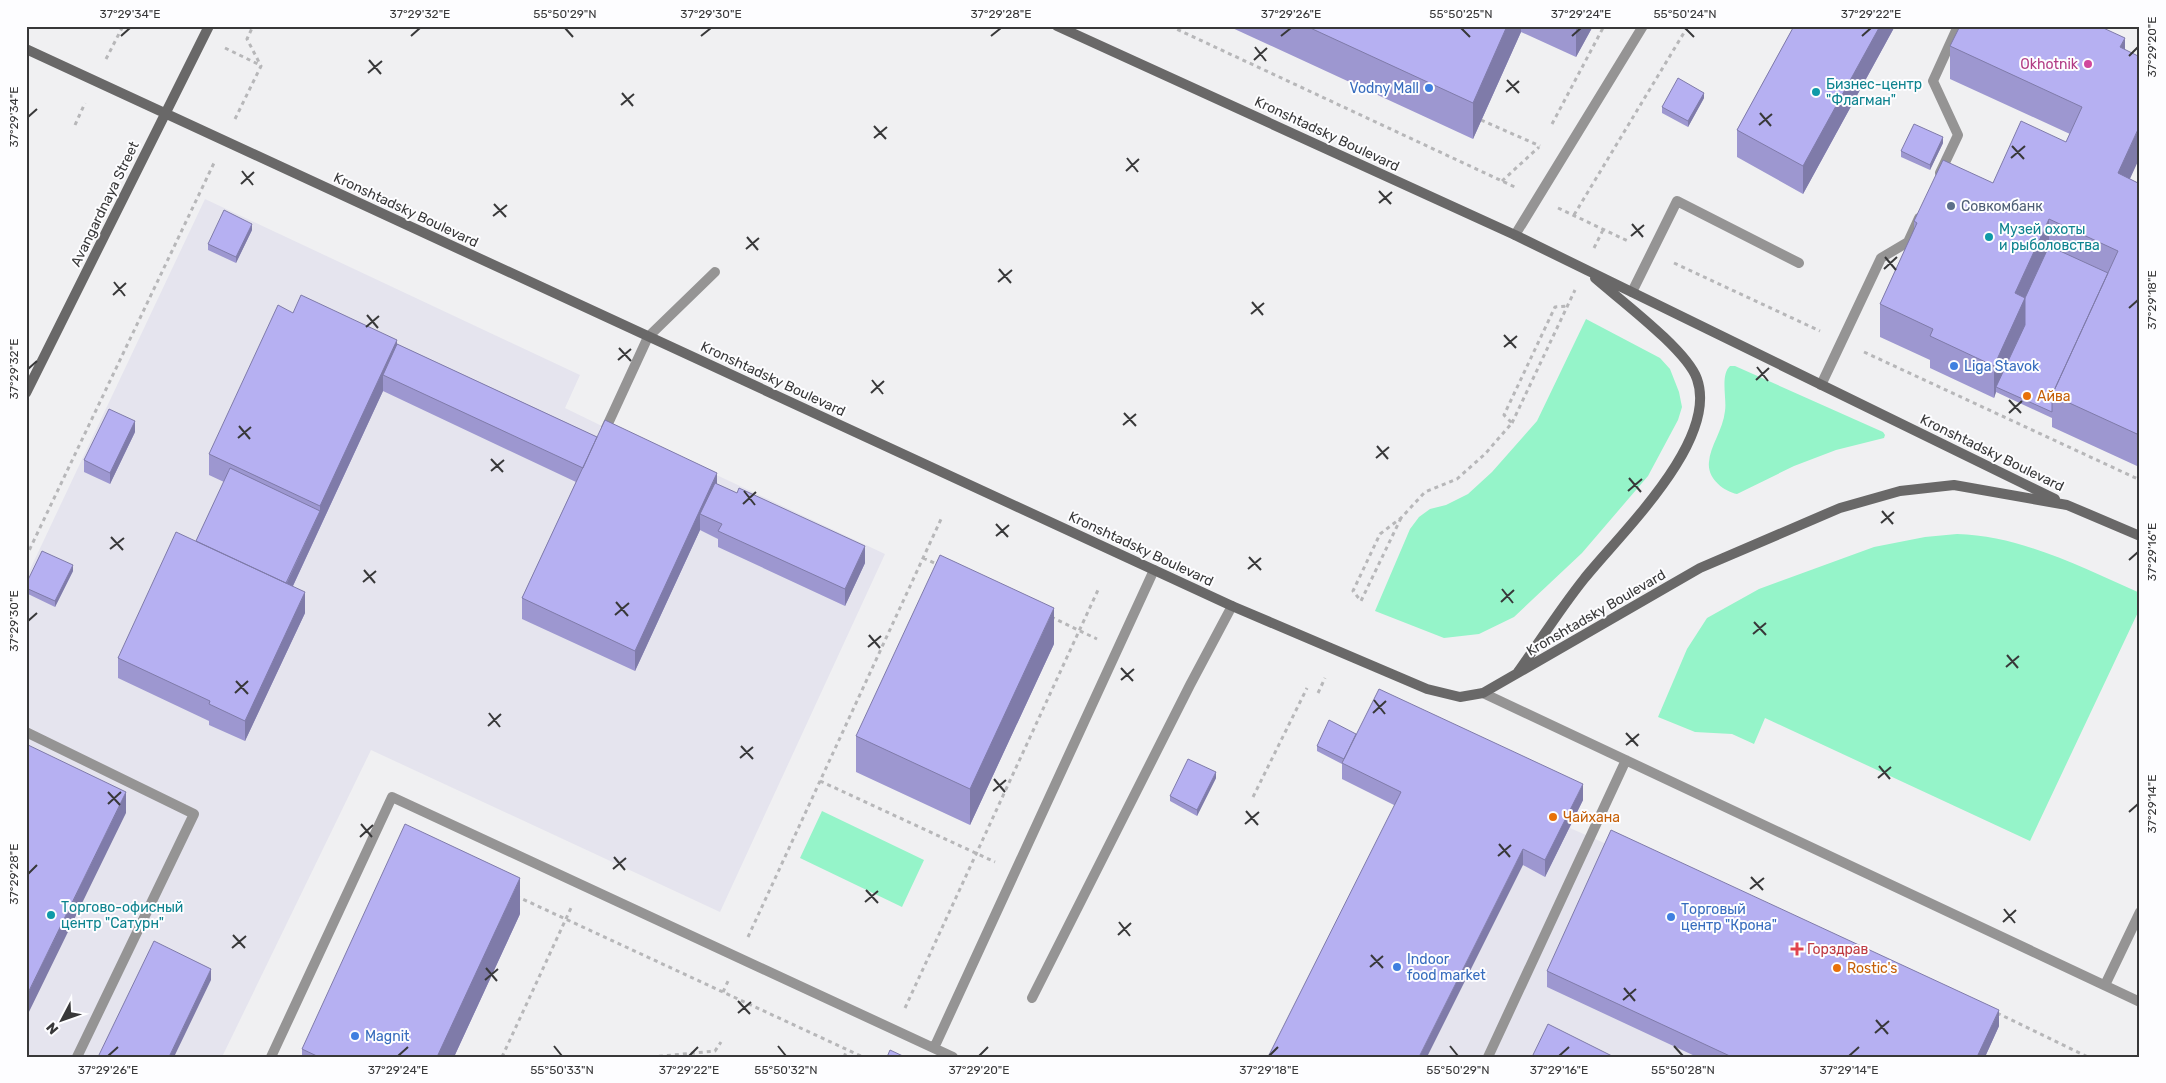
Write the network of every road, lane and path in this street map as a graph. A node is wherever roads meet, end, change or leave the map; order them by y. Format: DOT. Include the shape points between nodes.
graph roads {
  1 [pos="209,26"];
  2 [pos="253,26"];
  3 [pos="1057,26"];
  4 [pos="1170,26"];
  5 [pos="1604,26"];
  6 [pos="1643,26"];
  7 [pos="1688,26"];
  8 [pos="1958,26"];
  9 [pos="26,49"];
  10 [pos="166,113"];
  11 [pos="1482,120"];
  12 [pos="1549,129"];
  13 [pos="1544,137"];
  14 [pos="225,141"];
  15 [pos="1540,146"];
  16 [pos="1937,179"];
  17 [pos="1925,206"];
  18 [pos="1574,216"];
  19 [pos="1515,235"];
  20 [pos="1800,263"];
  21 [pos="1584,270"];
  22 [pos="714,272"];
  23 [pos="1632,292"];
  24 [pos="648,337"];
  25 [pos="1821,385"];
  26 [pos="26,394"];
  27 [pos="1512,423"];
  28 [pos="606,428"];
  29 [pos="2067,505"];
  30 [pos="942,517"];
  31 [pos="1401,518"];
  32 [pos="2140,536"];
  33 [pos="26,557"];
  34 [pos="923,558"];
  35 [pos="941,566"];
  36 [pos="1154,570"];
  37 [pos="1098,590"];
  38 [pos="1232,606"];
  39 [pos="1045,614"];
  40 [pos="1080,630"];
  41 [pos="1118,648"];
  42 [pos="1515,676"];
  43 [pos="1325,678"];
  44 [pos="1307,688"];
  45 [pos="1318,693"];
  46 [pos="1483,693"];
  47 [pos="26,732"];
  48 [pos="1626,760"];
  49 [pos="820,781"];
  50 [pos="1253,797"];
  51 [pos="977,853"];
  52 [pos="1016,871"];
  53 [pos="582,885"];
  54 [pos="514,895"];
  55 [pos="2140,912"];
  56 [pos="566,919"];
  57 [pos="738,958"];
  58 [pos="2105,985"];
  59 [pos="723,992"];
  60 [pos="1032,998"];
  61 [pos="2140,1002"];
  62 [pos="1990,1010"];
  63 [pos="895,1030"];
  64 [pos="721,1042"];
  65 [pos="934,1048"];
  66 [pos="847,1050"];
  67 [pos="77,1057"];
  68 [pos="271,1057"];
  69 [pos="502,1057"];
  70 [pos="651,1057"];
  71 [pos="844,1057"];
  72 [pos="863,1057"];
  73 [pos="953,1057"];
  74 [pos="1488,1057"];
  75 [pos="2088,1057"];
  1 -- 10 [label="main road, Avangardnaya Street"];
  2 -- 14 [label="path" via="247,39 261,66"];
  3 -- 19 [label="main road, Kronshtadsky Boulevard"];
  4 -- 15 [label="path" via="1502,181"];
  5 -- 12 [label="path"];
  6 -- 19 [label="lane"];
  7 -- 18 [label="path"];
  8 -- 16 [label="lane" via="1933,81 1958,135"];
  9 -- 10 [label="main road, Kronshtadsky Boulevard"];
  10 -- 14 [label="main road, Kronshtadsky Boulevard"];
  10 -- 26 [label="main road, Avangardnaya Street"];
  11 -- 15 [label="path"];
  13 -- 15 [label="path"];
  14 -- 24 [label="main road, Kronshtadsky Boulevard"];
  14 -- 33 [label="path"];
  17 -- 25 [label="lane" via="1908,242 1880,258"];
  19 -- 21 [label="main road, Kronshtadsky Boulevard"];
  20 -- 23 [label="lane" via="1677,201"];
  21 -- 23 [label="main road, Kronshtadsky Boulevard"];
  21 -- 42 [label="main road, Kronshtadsky Boulevard" via="1683,355 1697,378 1702,402 1695,428 1670,476 1583,580"];
  22 -- 24 [label="lane"];
  23 -- 25 [label="main road, Kronshtadsky Boulevard"];
  24 -- 28 [label="lane"];
  24 -- 36 [label="main road, Kronshtadsky Boulevard"];
  25 -- 29 [label="main road, Kronshtadsky Boulevard"];
  27 -- 27 [label="path" via="1504,415 1556,307 1568,306"];
  27 -- 31 [label="path" via="1457,479 1425,492"];
  29 -- 32 [label="main road"];
  29 -- 42 [label="main road, Kronshtadsky Boulevard" via="1954,485 1900,491 1840,508 1700,568"];
  30 -- 34 [label="path"];
  31 -- 31 [label="path" via="1397,526 1361,601 1353,592 1376,542 1380,534"];
  34 -- 35 [label="path"];
  34 -- 49 [label="path"];
  36 -- 38 [label="main road, Kronshtadsky Boulevard"];
  36 -- 41 [label="lane"];
  37 -- 40 [label="path"];
  38 -- 46 [label="main road, Kronshtadsky Boulevard" via="1426,689 1460,697"];
  38 -- 60 [label="lane"];
  39 -- 40 [label="path"];
  40 -- 41 [label="path"];
  40 -- 51 [label="path"];
  41 -- 52 [label="lane"];
  42 -- 46 [label="main road, Kronshtadsky Boulevard"];
  43 -- 45 [label="path"];
  44 -- 50 [label="path"];
  46 -- 48 [label="lane"];
  47 -- 67 [label="lane" via="194,814"];
  48 -- 58 [label="lane"];
  48 -- 74 [label="lane"];
  49 -- 51 [label="path"];
  49 -- 57 [label="path"];
  51 -- 52 [label="path"];
  51 -- 63 [label="path"];
  52 -- 65 [label="lane"];
  53 -- 56 [label="path"];
  53 -- 57 [label="lane"];
  53 -- 68 [label="lane" via="392,797"];
  54 -- 56 [label="path"];
  55 -- 58 [label="lane"];
  56 -- 59 [label="path"];
  56 -- 69 [label="path"];
  57 -- 59 [label="path"];
  57 -- 63 [label="lane"];
  58 -- 61 [label="lane"];
  59 -- 66 [label="path"];
  62 -- 75 [label="path"];
  63 -- 65 [label="lane"];
  64 -- 70 [label="path" via="715,1051"];
  65 -- 73 [label="lane"];
  66 -- 71 [label="path"];
  66 -- 72 [label="path"];
}
